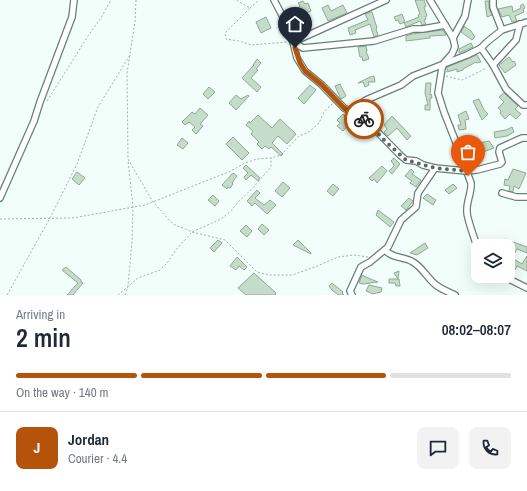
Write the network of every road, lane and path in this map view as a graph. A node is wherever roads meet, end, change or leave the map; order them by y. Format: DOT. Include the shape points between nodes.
graph roads {
  1 [pos="74,0"];
  2 [pos="110,0"];
  3 [pos="136,0"];
  4 [pos="237,0"];
  5 [pos="259,0"];
  6 [pos="274,0"];
  7 [pos="386,0"];
  8 [pos="430,0"];
  9 [pos="468,0"];
  10 [pos="493,0"];
  11 [pos="250,8"];
  12 [pos="527,22"];
  13 [pos="520,24"];
  14 [pos="444,25"];
  15 [pos="502,30"];
  16 [pos="453,38"];
  17 [pos="293,42"];
  18 [pos="482,48"];
  19 [pos="130,54"];
  20 [pos="444,63"];
  21 [pos="493,65"];
  22 [pos="440,75"];
  23 [pos="336,100"];
  24 [pos="46,101"];
  25 [pos="527,105"];
  26 [pos="350,111"];
  27 [pos="527,138"];
  28 [pos="271,158"];
  29 [pos="128,159"];
  30 [pos="435,168"];
  31 [pos="466,171"];
  32 [pos="502,193"];
  33 [pos="527,197"];
  34 [pos="0,198"];
  35 [pos="154,202"];
  36 [pos="133,207"];
  37 [pos="50,218"];
  38 [pos="0,220"];
  39 [pos="192,232"];
  40 [pos="475,239"];
  41 [pos="385,250"];
  42 [pos="374,258"];
  43 [pos="515,282"];
  44 [pos="128,286"];
  45 [pos="527,288"];
  46 [pos="7,295"];
  47 [pos="118,295"];
  48 [pos="125,295"];
  49 [pos="352,295"];
  50 [pos="455,295"];
  1 -- 34 [label="street" via="72,16 34,121"];
  2 -- 24 [label="path" via="101,18"];
  3 -- 19 [label="path"];
  4 -- 11 [label="path"];
  5 -- 11 [label="path"];
  6 -- 17 [label="street"];
  7 -- 17 [label="street"];
  8 -- 14 [label="street"];
  9 -- 16 [label="street" via="466,16"];
  10 -- 15 [label="street" via="493,7"];
  11 -- 17 [label="path" via="225,34 226,39 252,45"];
  12 -- 13 [label="street"];
  13 -- 15 [label="street"];
  13 -- 21 [label="street" via="516,40"];
  14 -- 16 [label="street"];
  14 -- 17 [label="street" via="413,29 374,41 303,48"];
  15 -- 18 [label="street"];
  16 -- 20 [label="street" via="455,47"];
  17 -- 23 [label="street" via="297,58 305,71"];
  18 -- 20 [label="street"];
  18 -- 21 [label="street"];
  19 -- 29 [label="path" via="127,73"];
  19 -- 37 [label="path" via="98,107 77,164"];
  20 -- 22 [label="street"];
  20 -- 26 [label="street" via="413,76 401,85 366,100"];
  21 -- 22 [label="path" via="462,80"];
  21 -- 25 [label="street" via="506,89 523,105"];
  22 -- 31 [label="street" via="438,93"];
  23 -- 26 [label="street"];
  23 -- 28 [label="path" via="309,132 299,136 282,155"];
  26 -- 30 [label="street" via="363,117 406,160"];
  27 -- 31 [label="street" via="500,148 502,163"];
  28 -- 35 [label="path" via="245,163"];
  28 -- 39 [label="path" via="271,168 231,211 221,219"];
  29 -- 35 [label="path"];
  29 -- 36 [label="path"];
  30 -- 31 [label="street"];
  30 -- 41 [label="street" via="418,193 416,207 401,220"];
  31 -- 40 [label="street" via="471,187 467,214"];
  32 -- 33 [label="street"];
  35 -- 36 [label="path"];
  35 -- 39 [label="path" via="173,224"];
  36 -- 37 [label="path" via="72,218"];
  36 -- 44 [label="path"];
  37 -- 38 [label="path"];
  37 -- 46 [label="path"];
  39 -- 42 [label="path" via="225,240 257,272 270,275 292,274 338,257 354,255"];
  39 -- 44 [label="path" via="160,270 138,278"];
  41 -- 42 [label="street"];
  41 -- 50 [label="street" via="390,256 415,263 436,285"];
  42 -- 49 [label="street" via="361,267 350,291"];
  43 -- 45 [label="street"];
  44 -- 47 [label="path"];
  44 -- 48 [label="path"];
}
